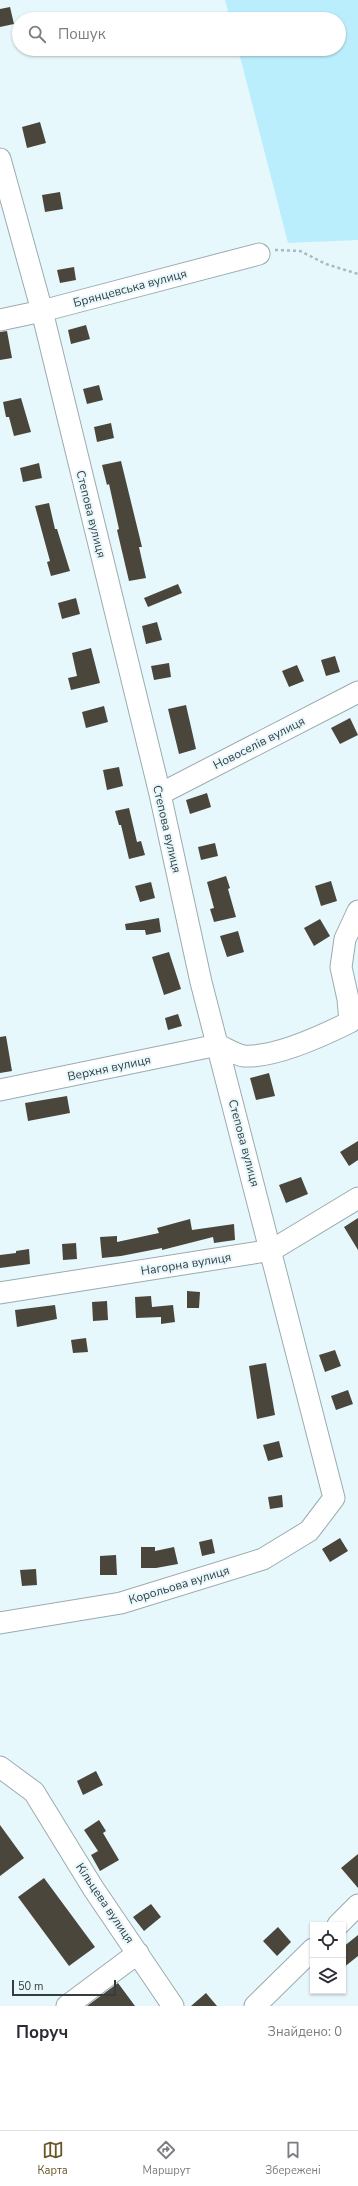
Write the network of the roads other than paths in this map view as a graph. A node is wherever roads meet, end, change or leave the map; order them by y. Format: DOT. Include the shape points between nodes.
graph roads {
  1 [pos="0,159"];
  2 [pos="259,254"];
  3 [pos="42,312"];
  4 [pos="0,320"];
  5 [pos="358,692"];
  6 [pos="160,794"];
  7 [pos="358,911"];
  8 [pos="218,1045"];
  9 [pos="0,1090"];
  10 [pos="358,1198"];
  11 [pos="272,1250"];
  12 [pos="0,1293"];
  13 [pos="334,1498"];
  14 [pos="0,1623"];
  15 [pos="0,1767"];
  16 [pos="358,1905"];
  17 [pos="341,1922"];
  18 [pos="310,1952"];
  19 [pos="138,1953"];
  20 [pos="67,2006"];
  21 [pos="173,2006"];
  22 [pos="255,2006"];
  1 -- 3 [label="street, Степова вулиця"];
  2 -- 3 [label="street, Брянцевська вулиця"];
  3 -- 4 [label="street, Брянцевська вулиця"];
  3 -- 6 [label="street, Степова вулиця"];
  5 -- 6 [label="street, Новоселів вулиця"];
  6 -- 8 [label="street, Степова вулиця" via="201,982"];
  7 -- 8 [label="street" via="345,939 341,967 350,1022 302,1043 270,1052 243,1056"];
  8 -- 9 [label="street, Верхня вулиця"];
  8 -- 11 [label="street, Степова вулиця"];
  10 -- 11 [label="street, Нагорна вулиця"];
  11 -- 12 [label="street, Нагорна вулиця"];
  11 -- 13 [label="street, Степова вулиця"];
  13 -- 14 [label="street, Корольова вулиця" via="309,1531 263,1559 121,1603"];
  15 -- 19 [label="street, Кільцева вулиця" via="34,1792 93,1888"];
  16 -- 17 [label="street"];
  18 -- 22 [label="street"];
  19 -- 20 [label="street"];
  19 -- 21 [label="street, Кільцева вулиця"];
}
